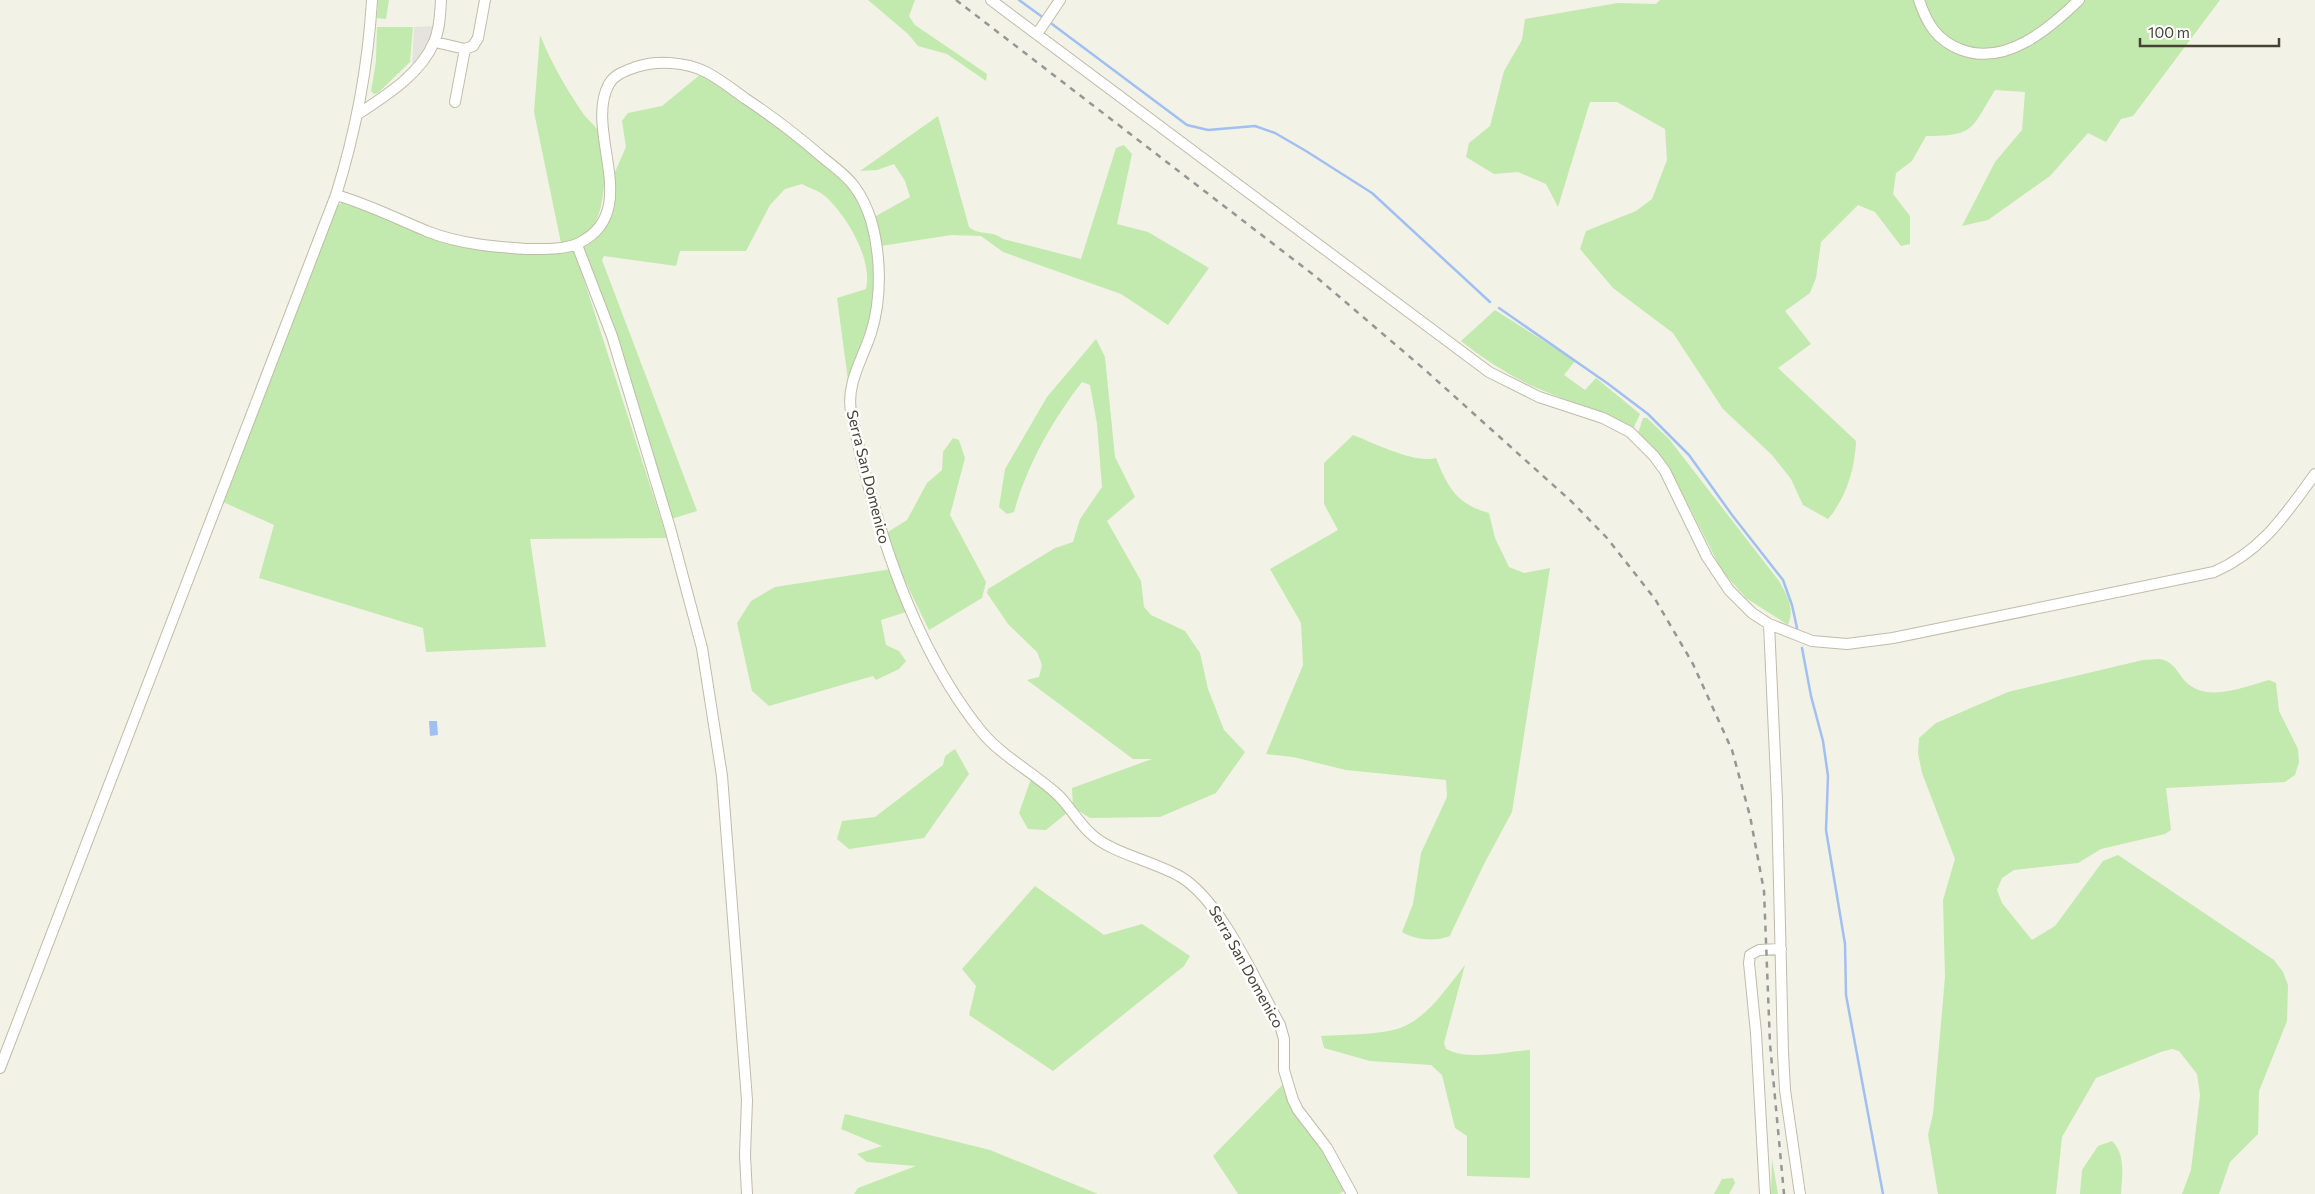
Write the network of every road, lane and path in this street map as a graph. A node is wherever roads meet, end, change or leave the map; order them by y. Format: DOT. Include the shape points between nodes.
graph roads {
  1 [pos="372,0"];
  2 [pos="441,0"];
  3 [pos="485,0"];
  4 [pos="991,0"];
  5 [pos="1060,0"];
  6 [pos="1919,0"];
  7 [pos="2079,0"];
  8 [pos="1037,34"];
  9 [pos="435,42"];
  10 [pos="465,49"];
  11 [pos="455,102"];
  12 [pos="358,114"];
  13 [pos="336,195"];
  14 [pos="577,245"];
  15 [pos="2315,474"];
  16 [pos="1769,624"];
  17 [pos="1780,950"];
  18 [pos="0,1068"];
  19 [pos="747,1194"];
  20 [pos="1352,1194"];
  21 [pos="1766,1194"];
  22 [pos="1800,1194"];
  1 -- 12 [label="street" via="370,40"];
  2 -- 9 [label="street"];
  3 -- 10 [label="street" via="478,38 473,46"];
  4 -- 8 [label="street"];
  5 -- 8 [label="street"];
  6 -- 7 [label="street" via="1929,26 1940,38 1982,56 2022,44"];
  8 -- 16 [label="street" via="1489,372 1539,397 1603,418 1630,432 1665,471 1718,576 1741,603"];
  9 -- 10 [label="street"];
  9 -- 12 [label="street" via="392,91"];
  10 -- 11 [label="street"];
  12 -- 13 [label="street"];
  13 -- 14 [label="street" via="362,202 454,239 519,248 549,249"];
  13 -- 18 [label="street"];
  14 -- 19 [label="street" via="612,336 670,528 702,648 722,776 747,1091"];
  14 -- 20 [label="street, Serra San Domenico" via="598,227 608,210 610,177 603,118 605,93 614,77 643,65 680,64 707,72 790,129 842,172 855,187 875,240 878,291 877,312 851,387 849,403 885,546 930,650 982,732 1058,795 1090,834 1120,850 1167,868 1205,896 1280,1025 1284,1039 1284,1070 1298,1110 1328,1148"];
  15 -- 16 [label="street" via="2260,545 2229,566 2196,577 1861,643 1812,641"];
  16 -- 17 [label="street"];
  17 -- 21 [label="street" via="1756,951 1750,955 1749,962"];
  17 -- 22 [label="street" via="1785,1090"];
}
